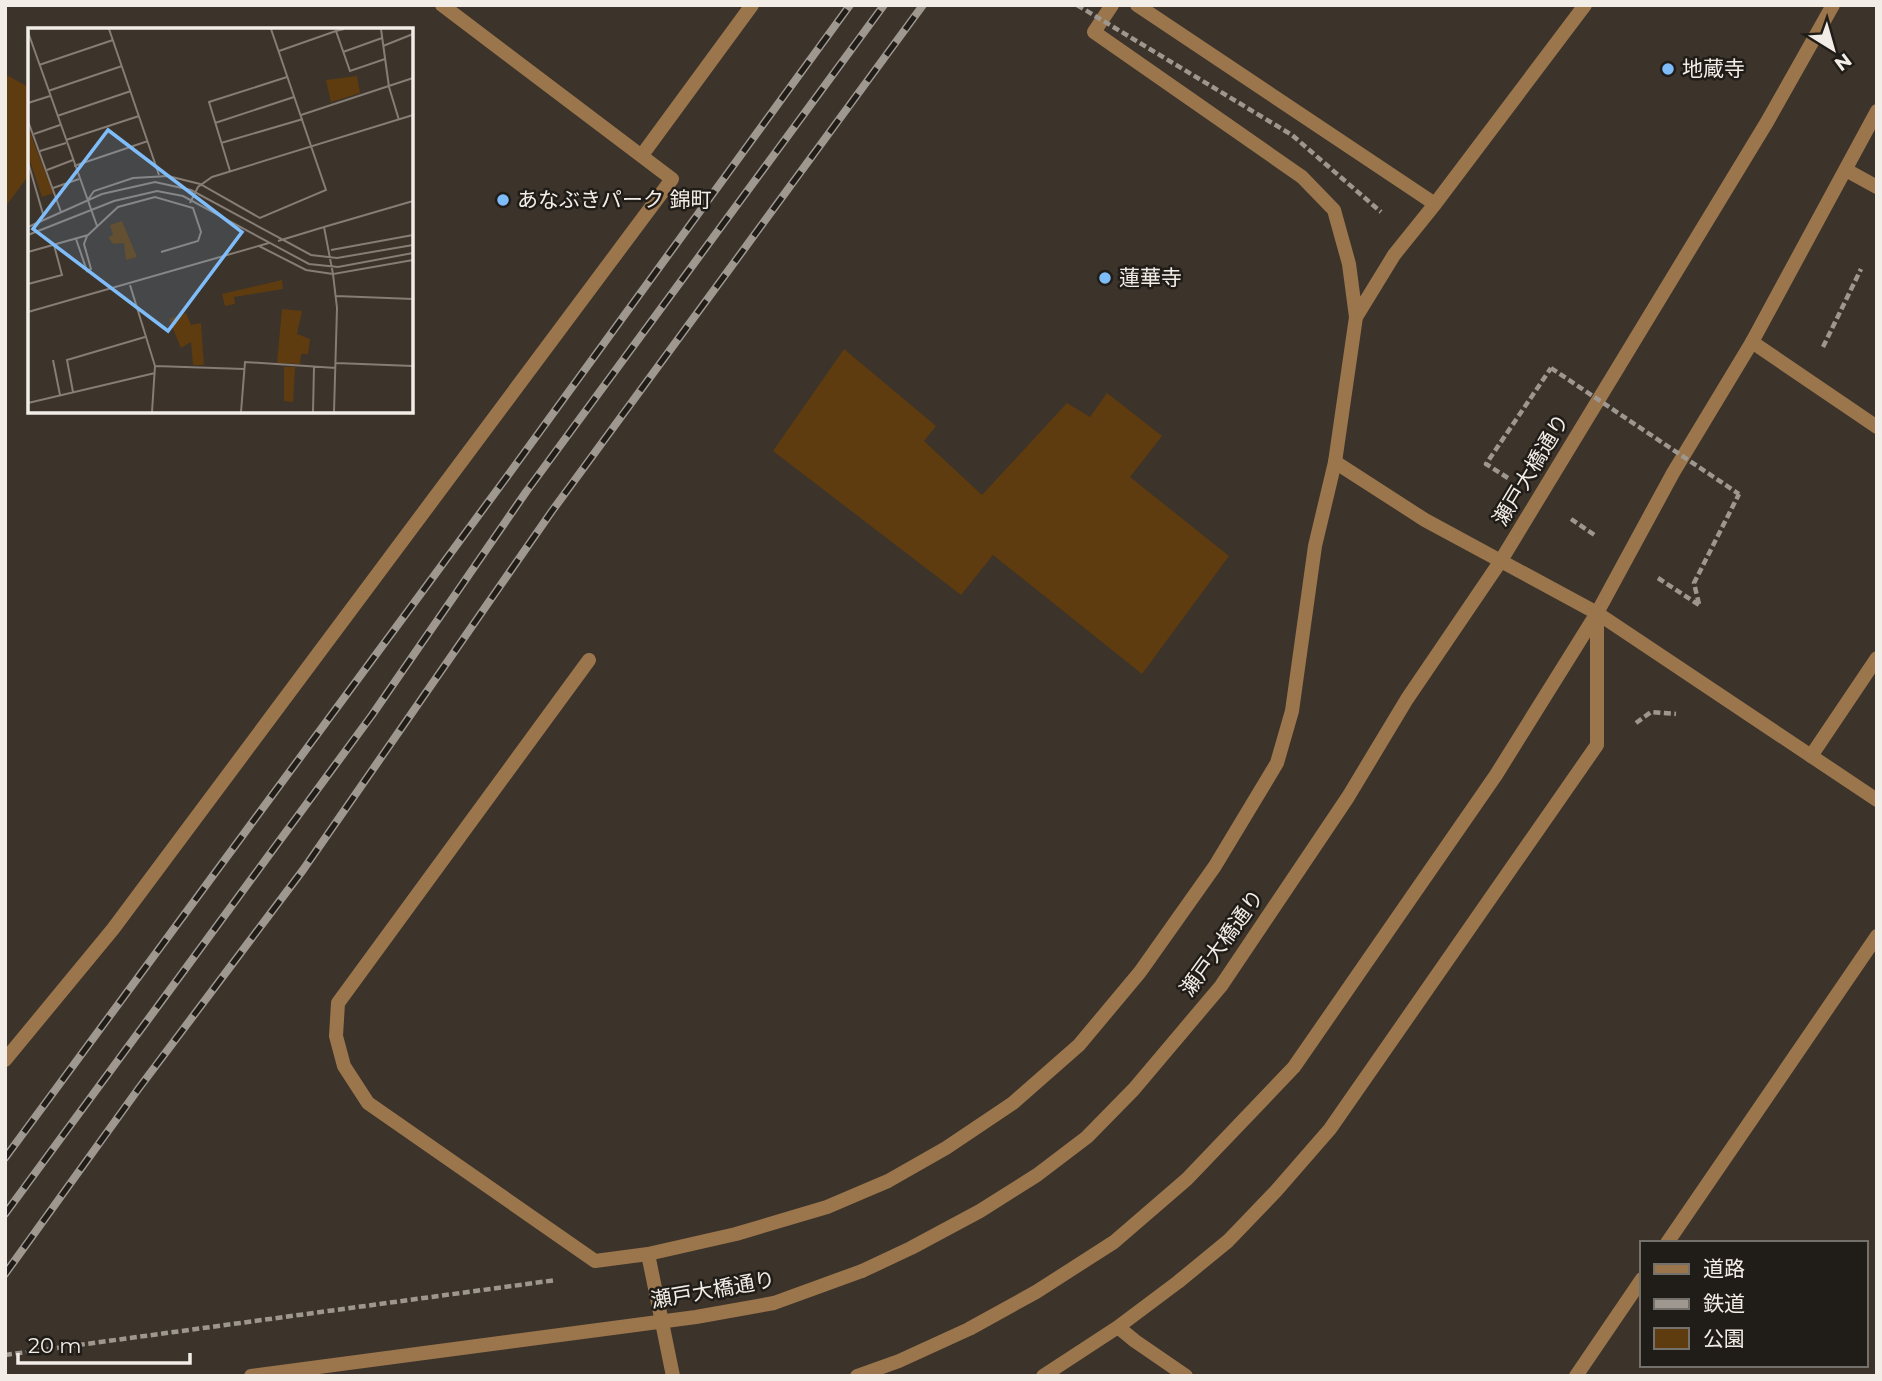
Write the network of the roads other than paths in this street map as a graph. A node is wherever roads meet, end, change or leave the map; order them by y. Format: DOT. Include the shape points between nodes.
graph roads {
  1 [pos="442,5"];
  2 [pos="752,5"];
  3 [pos="1112,5"];
  4 [pos="1137,5"];
  5 [pos="1585,5"];
  6 [pos="1833,5"];
  7 [pos="1877,111"];
  8 [pos="642,155"];
  9 [pos="1846,170"];
  10 [pos="1877,187"];
  11 [pos="1435,204"];
  12 [pos="1356,317"];
  13 [pos="1752,342"];
  14 [pos="1877,426"];
  15 [pos="1335,462"];
  16 [pos="1500,562"];
  17 [pos="1597,613"];
  18 [pos="1877,658"];
  19 [pos="589,660"];
  20 [pos="1811,756"];
  21 [pos="1877,800"];
  22 [pos="1877,936"];
  23 [pos="5,1060"];
  24 [pos="1668,1241"];
  25 [pos="648,1254"];
  26 [pos="1640,1282"];
  27 [pos="1118,1326"];
  28 [pos="251,1376"];
  29 [pos="673,1376"];
  30 [pos="857,1376"];
  31 [pos="1043,1376"];
  32 [pos="1186,1376"];
  33 [pos="1576,1376"];
  1 -- 8 [label="street"];
  2 -- 8 [label="street"];
  3 -- 12 [label="street" via="1094,32 1302,177 1334,210 1349,264"];
  4 -- 11 [label="street"];
  5 -- 11 [label="street"];
  6 -- 16 [label="street, 瀬戸大橋通り"];
  7 -- 9 [label="street"];
  8 -- 23 [label="street" via="672,179 113,929"];
  9 -- 10 [label="street"];
  9 -- 13 [label="street"];
  11 -- 12 [label="street" via="1394,255"];
  12 -- 15 [label="street"];
  13 -- 14 [label="street"];
  13 -- 17 [label="street" via="1673,473"];
  15 -- 16 [label="street"];
  15 -- 25 [label="street" via="1315,546 1292,711 1277,763 1215,866 1148,962 1079,1045 1013,1103 888,1181 827,1208"];
  16 -- 17 [label="street"];
  16 -- 28 [label="street, 瀬戸大橋通り, bridge" via="1221,986 1134,1089 1087,1137 1037,1175 911,1248 774,1303"];
  17 -- 20 [label="street"];
  17 -- 27 [label="street" via="1597,745 1330,1129 1228,1241"];
  17 -- 30 [label="street" via="1496,775 1294,1068 1187,1179 1114,1242 1036,1292 968,1329"];
  18 -- 20 [label="street"];
  19 -- 25 [label="street" via="338,1003 336,1035 344,1066 368,1103 595,1261"];
  20 -- 21 [label="street"];
  22 -- 24 [label="street"];
  25 -- 29 [label="street"];
  26 -- 33 [label="street"];
  27 -- 31 [label="street"];
  27 -- 32 [label="street"];
}
